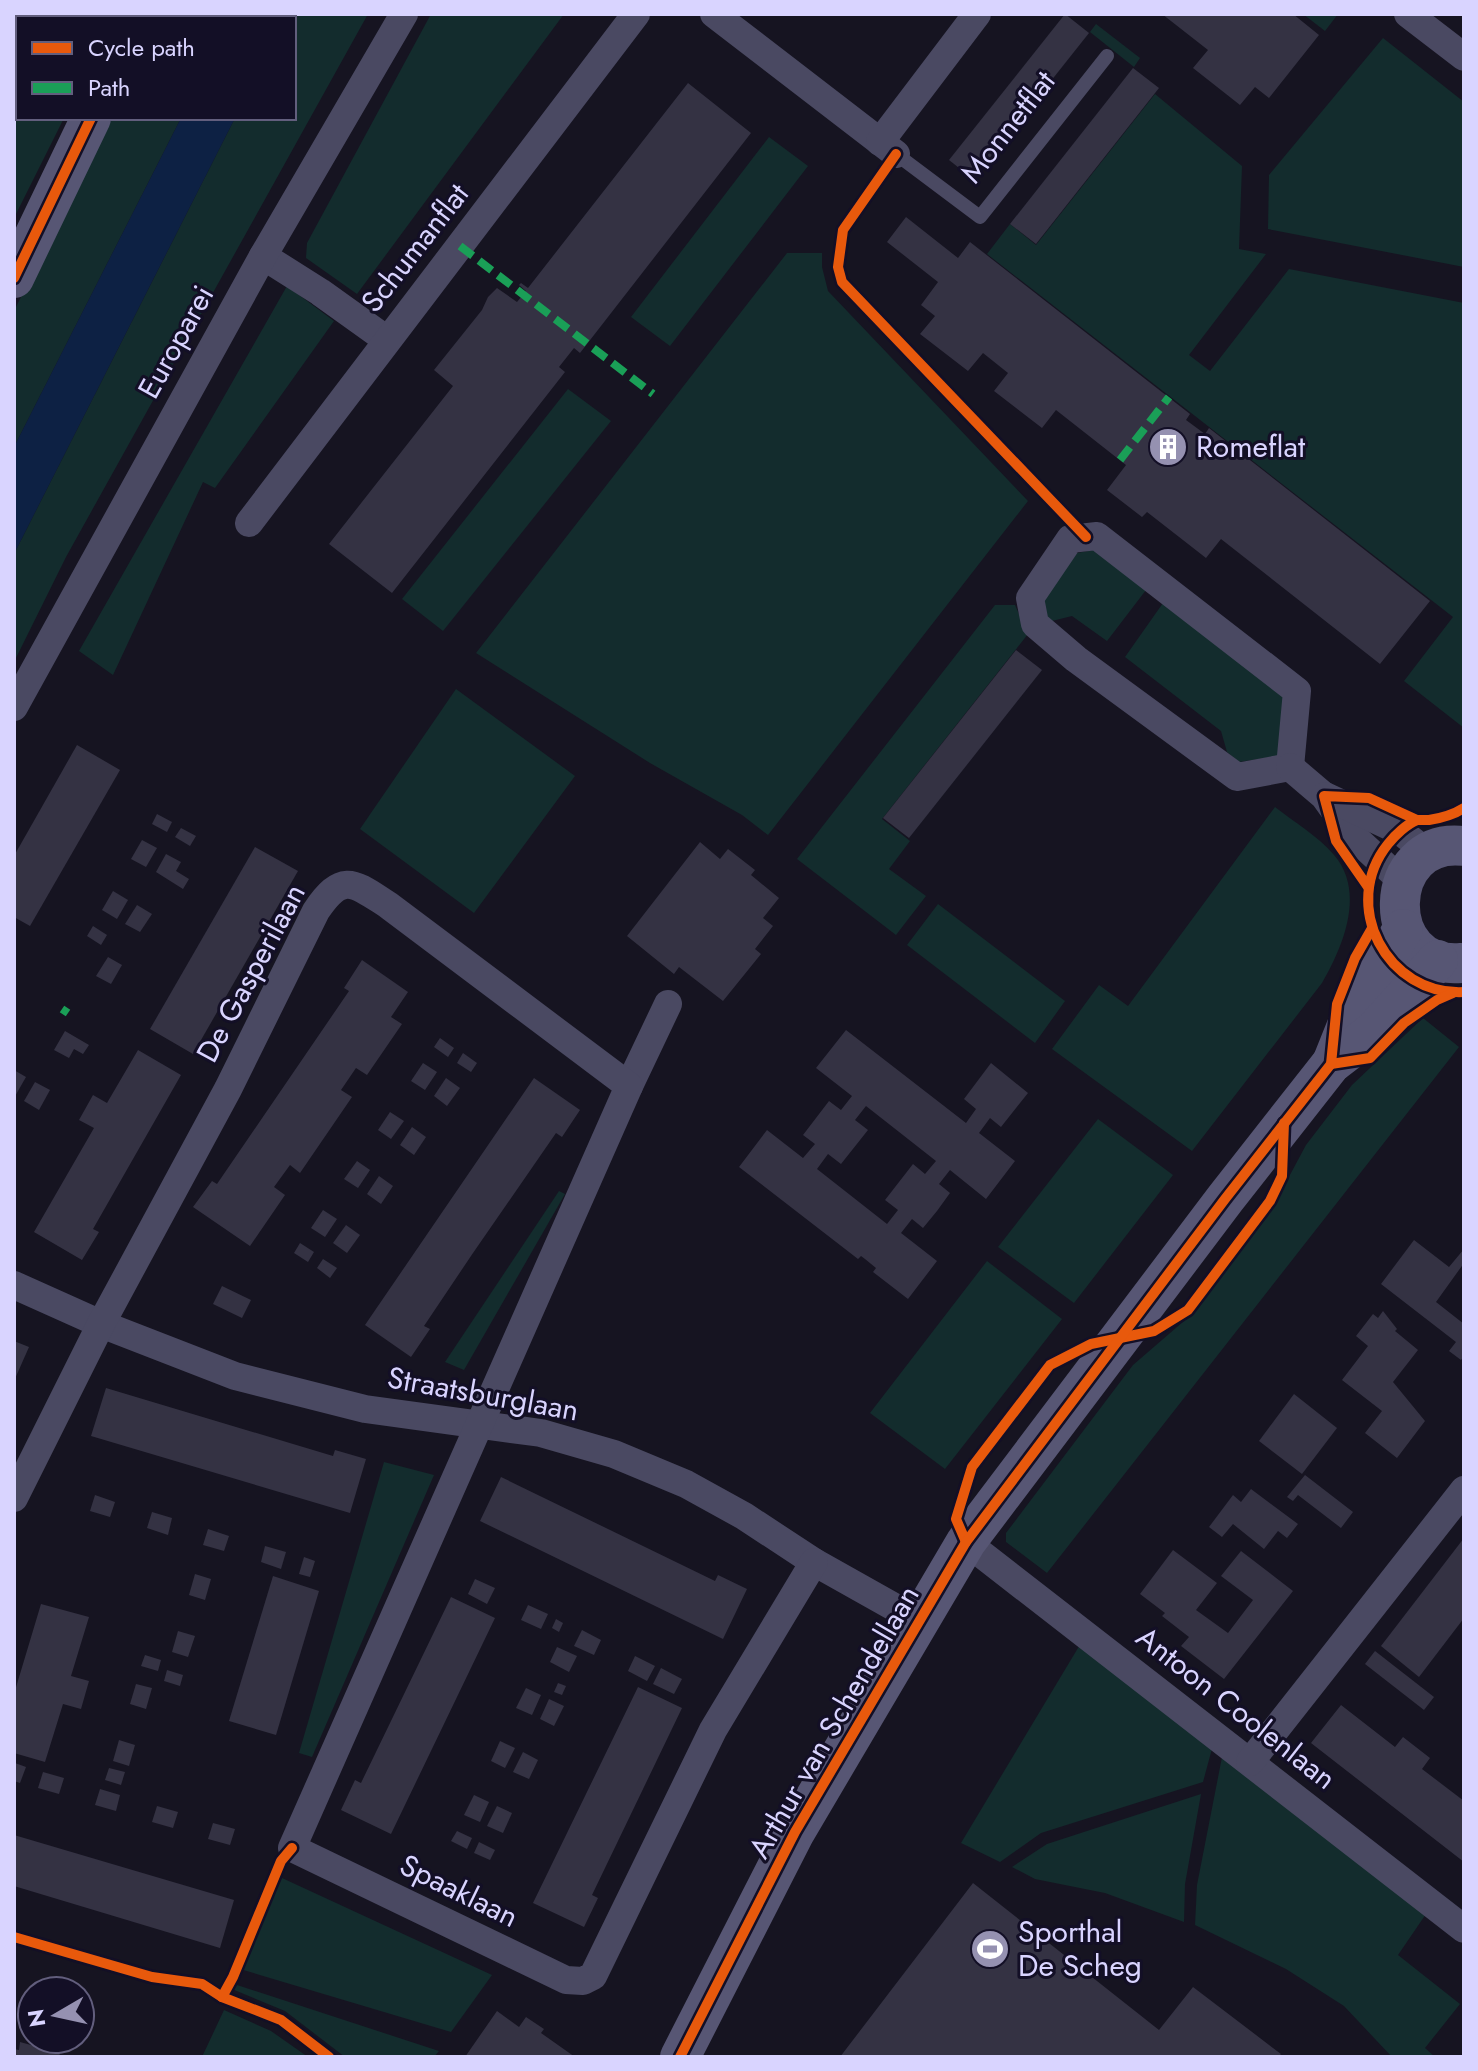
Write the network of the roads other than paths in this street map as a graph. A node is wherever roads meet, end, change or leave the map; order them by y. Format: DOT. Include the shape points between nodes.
graph roads {
  1 [pos="404,14"];
  2 [pos="636,14"];
  3 [pos="714,14"];
  4 [pos="977,14"];
  5 [pos="1419,17"];
  6 [pos="1107,56"];
  7 [pos="1464,57"];
  8 [pos="90,120"];
  9 [pos="888,148"];
  10 [pos="263,256"];
  11 [pos="14,278"];
  12 [pos="387,340"];
  13 [pos="249,523"];
  14 [pos="14,707"];
  15 [pos="1290,767"];
  16 [pos="1324,796"];
  17 [pos="1432,860"];
  18 [pos="1403,929"];
  19 [pos="1451,962"];
  20 [pos="668,1004"];
  21 [pos="1331,1064"];
  22 [pos="629,1086"];
  23 [pos="14,1285"];
  24 [pos="101,1324"];
  25 [pos="479,1423"];
  26 [pos="1464,1490"];
  27 [pos="14,1498"];
  28 [pos="966,1542"];
  29 [pos="814,1562"];
  30 [pos="919,1621"];
  31 [pos="1250,1762"];
  32 [pos="1464,1929"];
  33 [pos="680,2057"];
  1 -- 10 [label="street, Europarei"];
  2 -- 12 [label="street, Schumanflat"];
  3 -- 9 [label="street, Monnetflat"];
  4 -- 9 [label="street"];
  5 -- 7 [label="street"];
  6 -- 9 [label="lane, Monnetflat" via="980,217"];
  8 -- 11 [label="street"];
  10 -- 12 [label="street"];
  10 -- 14 [label="street, Europarei"];
  12 -- 13 [label="street, Schumanflat"];
  15 -- 15 [label="street" via="1237,777 1035,624 1030,598 1070,539 1097,536 1297,691"];
  15 -- 16 [label="street"];
  16 -- 17 [label="street" via="1400,831"];
  16 -- 17 [label="street" via="1352,835"];
  17 -- 18 [label="street" via="1398,898"];
  18 -- 19 [label="street" via="1424,953"];
  18 -- 21 [label="street, Arthur van Schendellaan" via="1354,1008"];
  19 -- 21 [label="street, Arthur van Schendellaan"];
  20 -- 22 [label="street"];
  21 -- 28 [label="street, Arthur van Schendellaan"];
  22 -- 24 [label="street, De Gasperilaan" via="388,905 356,885 343,885 330,891 316,911 228,1089"];
  22 -- 25 [label="street"];
  23 -- 24 [label="street, Straatsburglaan"];
  24 -- 25 [label="street, Straatsburglaan" via="235,1376 365,1409"];
  24 -- 27 [label="street, De Gasperilaan"];
  25 -- 29 [label="street, Straatsburglaan" via="541,1433 614,1454 686,1484"];
  25 -- 29 [label="street, Spaaklaan" via="292,1848 566,1980 593,1976 713,1730"];
  26 -- 31 [label="street"];
  28 -- 30 [label="street, Arthur van Schendellaan"];
  28 -- 31 [label="street, Antoon Coolenlaan"];
  29 -- 30 [label="street, Straatsburglaan"];
  30 -- 33 [label="street, Arthur van Schendellaan" via="795,1832"];
  31 -- 32 [label="street, Antoon Coolenlaan"];
}
